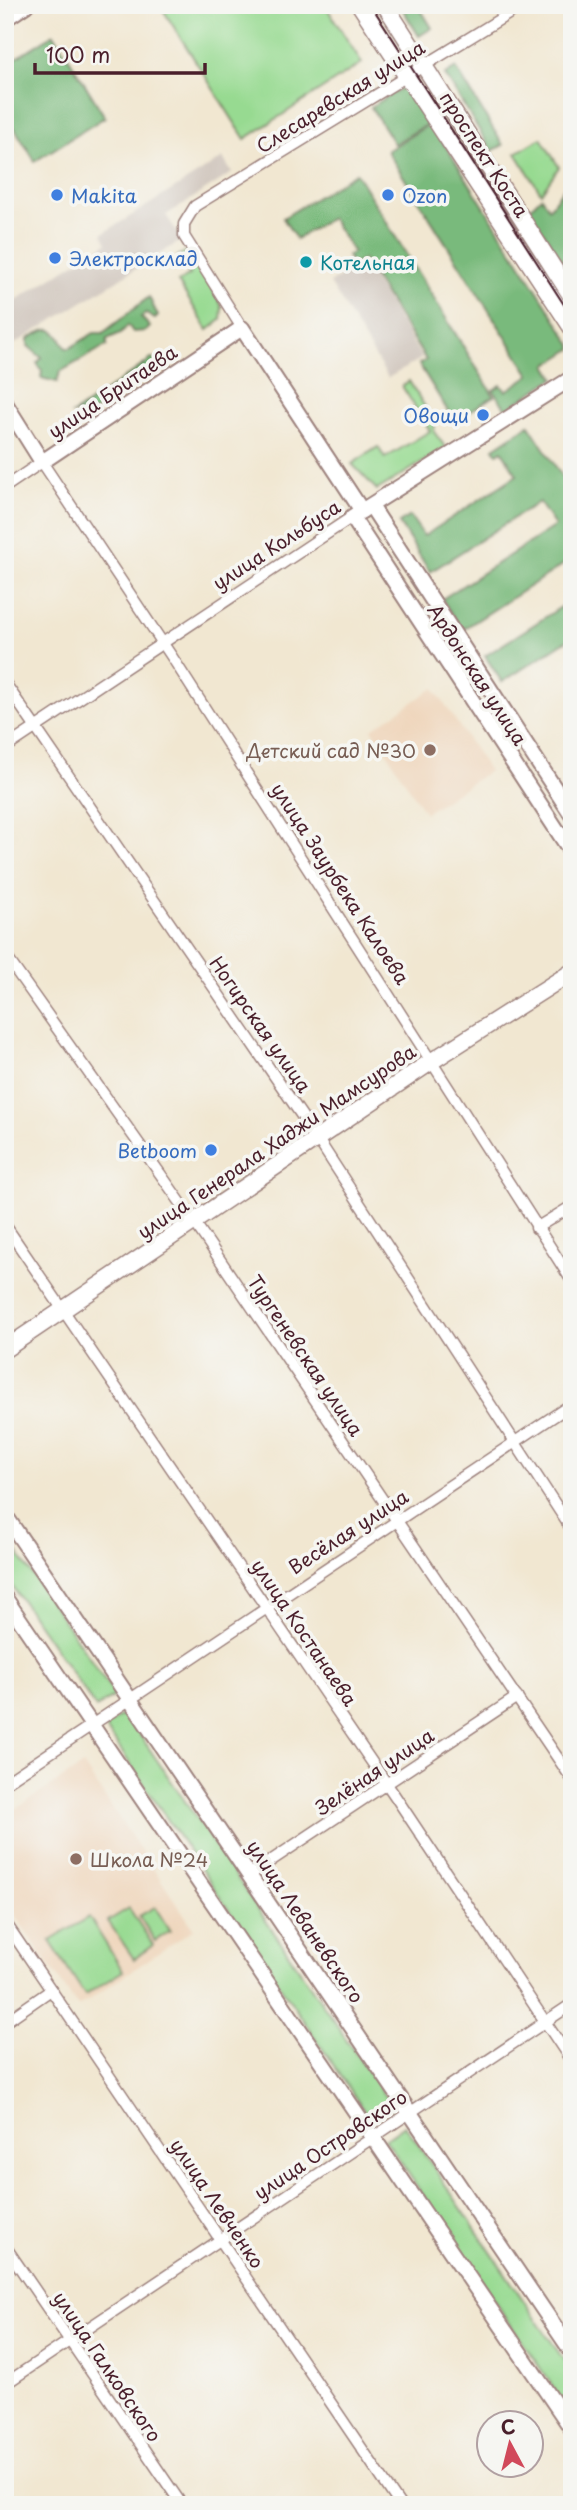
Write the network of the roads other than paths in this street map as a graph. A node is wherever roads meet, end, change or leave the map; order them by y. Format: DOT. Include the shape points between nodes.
graph roads {
  1 [pos="26,5"];
  2 [pos="360,5"];
  3 [pos="385,5"];
  4 [pos="523,5"];
  5 [pos="5,19"];
  6 [pos="424,65"];
  7 [pos="407,76"];
  8 [pos="184,224"];
  9 [pos="572,297"];
  10 [pos="242,328"];
  11 [pos="572,328"];
  12 [pos="572,378"];
  13 [pos="5,403"];
  14 [pos="42,462"];
  15 [pos="5,487"];
  16 [pos="362,511"];
  17 [pos="163,643"];
  18 [pos="5,683"];
  19 [pos="34,726"];
  20 [pos="5,748"];
  21 [pos="572,815"];
  22 [pos="572,853"];
  23 [pos="5,956"];
  24 [pos="572,972"];
  25 [pos="432,1061"];
  26 [pos="317,1138"];
  27 [pos="572,1206"];
  28 [pos="193,1220"];
  29 [pos="5,1225"];
  30 [pos="536,1228"];
  31 [pos="572,1281"];
  32 [pos="64,1309"];
  33 [pos="5,1349"];
  34 [pos="572,1404"];
  35 [pos="513,1443"];
  36 [pos="5,1515"];
  37 [pos="396,1520"];
  38 [pos="572,1530"];
  39 [pos="5,1598"];
  40 [pos="266,1607"];
  41 [pos="517,1698"];
  42 [pos="131,1699"];
  43 [pos="92,1725"];
  44 [pos="572,1779"];
  45 [pos="5,1783"];
  46 [pos="387,1783"];
  47 [pos="251,1874"];
  48 [pos="5,1922"];
  49 [pos="51,1990"];
  50 [pos="572,2004"];
  51 [pos="545,2021"];
  52 [pos="5,2022"];
  53 [pos="572,2062"];
  54 [pos="411,2110"];
  55 [pos="374,2136"];
  56 [pos="221,2239"];
  57 [pos="5,2246"];
  58 [pos="71,2342"];
  59 [pos="572,2352"];
  60 [pos="5,2384"];
  61 [pos="572,2429"];
  62 [pos="182,2505"];
  63 [pos="400,2505"];
  1 -- 5 [label="street"];
  2 -- 7 [label="main road, проспект Коста"];
  3 -- 6 [label="main road, проспект Коста"];
  4 -- 6 [label="street, Слесаревская улица"];
  6 -- 7 [label="street, Слесаревская улица"];
  6 -- 9 [label="main road, проспект Коста"];
  7 -- 8 [label="street, Слесаревская улица" via="195,206"];
  7 -- 11 [label="main road, проспект Коста"];
  8 -- 10 [label="street, Ардонская улица" via="191,249"];
  10 -- 14 [label="street, улица Бритаева"];
  10 -- 16 [label="street, Ардонская улица"];
  12 -- 16 [label="street, улица Кольбуса"];
  13 -- 14 [label="street, улица Заурбека Калоева"];
  14 -- 15 [label="street, улица Бритаева"];
  14 -- 17 [label="street, улица Заурбека Калоева"];
  16 -- 17 [label="street, улица Кольбуса"];
  16 -- 21 [label="street, Ардонская улица"];
  16 -- 22 [label="street, Ардонская улица"];
  17 -- 19 [label="street, улица Кольбуса"];
  17 -- 25 [label="street, улица Заурбека Калоева"];
  18 -- 19 [label="street, Ногирская улица"];
  19 -- 20 [label="street, улица Кольбуса"];
  19 -- 26 [label="street, Ногирская улица"];
  23 -- 28 [label="street, Тургеневская улица"];
  24 -- 25 [label="main road, улица Генерала Хаджи Мамсурова"];
  25 -- 26 [label="main road, улица Генерала Хаджи Мамсурова"];
  25 -- 30 [label="street, улица Заурбека Калоева"];
  26 -- 28 [label="main road, улица Генерала Хаджи Мамсурова"];
  26 -- 35 [label="street, Ногирская улица"];
  27 -- 30 [label="street"];
  28 -- 32 [label="main road, улица Генерала Хаджи Мамсурова"];
  28 -- 37 [label="street, Тургеневская улица"];
  29 -- 32 [label="street, улица Костанаева"];
  30 -- 31 [label="street, улица Заурбека Калоева"];
  32 -- 33 [label="main road, улица Генерала Хаджи Мамсурова"];
  32 -- 40 [label="street, улица Костанаева"];
  34 -- 35 [label="street, Весёлая улица"];
  35 -- 37 [label="street, Весёлая улица"];
  35 -- 38 [label="street, Ногирская улица"];
  36 -- 42 [label="street, улица Леваневского"];
  37 -- 40 [label="street, Весёлая улица"];
  37 -- 41 [label="street, Тургеневская улица"];
  39 -- 43 [label="street"];
  40 -- 42 [label="street, Весёлая улица"];
  40 -- 46 [label="street, улица Костанаева"];
  41 -- 44 [label="street, Тургеневская улица"];
  41 -- 46 [label="street, Зелёная улица"];
  42 -- 43 [label="street, Весёлая улица"];
  42 -- 47 [label="street, улица Леваневского"];
  43 -- 45 [label="street, Весёлая улица"];
  43 -- 55 [label="street"];
  46 -- 47 [label="street, Зелёная улица"];
  46 -- 51 [label="street, улица Костанаева"];
  47 -- 54 [label="street, улица Леваневского"];
  48 -- 49 [label="street, улица Левченко"];
  49 -- 52 [label="street"];
  49 -- 56 [label="street, улица Левченко"];
  50 -- 51 [label="street, улица Островского"];
  51 -- 53 [label="street, улица Костанаева"];
  51 -- 54 [label="street, улица Островского"];
  54 -- 55 [label="street, улица Островского"];
  54 -- 59 [label="street, улица Леваневского"];
  55 -- 56 [label="street, улица Островского"];
  55 -- 61 [label="street"];
  56 -- 58 [label="street, улица Островского"];
  56 -- 63 [label="street, улица Левченко"];
  57 -- 58 [label="street, улица Галковского"];
  58 -- 60 [label="street, улица Островского"];
  58 -- 62 [label="street, улица Галковского"];
}
